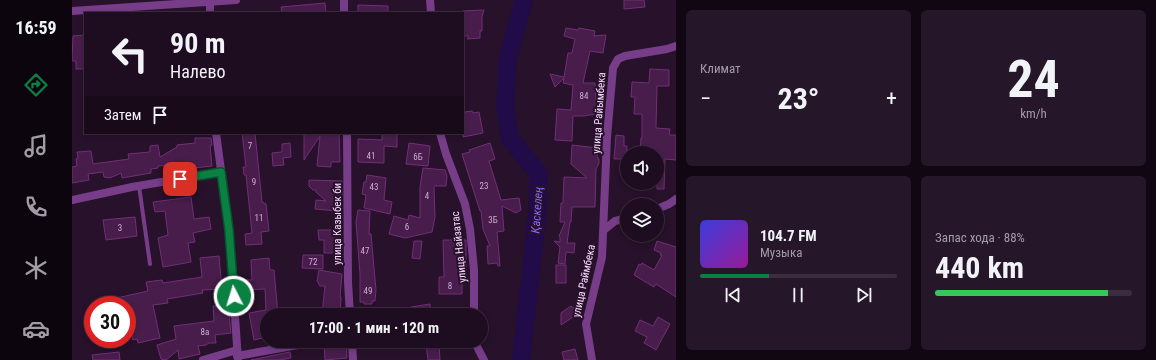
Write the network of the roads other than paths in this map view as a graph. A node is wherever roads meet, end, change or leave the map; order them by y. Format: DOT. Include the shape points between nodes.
graph roads {
  1 [pos="236,0"];
  2 [pos="344,0"];
  3 [pos="430,0"];
  4 [pos="210,2"];
  5 [pos="72,11"];
  6 [pos="210,12"];
  7 [pos="344,12"];
  8 [pos="431,12"];
  9 [pos="676,46"];
  10 [pos="216,134"];
  11 [pos="347,134"];
  12 [pos="440,134"];
  13 [pos="221,172"];
  14 [pos="138,186"];
  15 [pos="72,200"];
  16 [pos="675,201"];
  17 [pos="664,206"];
  18 [pos="620,220"];
  19 [pos="604,230"];
  20 [pos="150,264"];
  21 [pos="350,308"];
  22 [pos="474,308"];
  23 [pos="279,348"];
  24 [pos="352,348"];
  25 [pos="476,348"];
  26 [pos="238,355"];
  27 [pos="203,360"];
  28 [pos="353,360"];
  29 [pos="484,360"];
  30 [pos="592,360"];
  1 -- 4 [label="street"];
  2 -- 7 [label="street"];
  3 -- 8 [label="street"];
  4 -- 5 [label="street"];
  4 -- 6 [label="street"];
  9 -- 19 [label="street, улица Райымбека" via="667,50 625,56 618,59 613,68 607,137"];
  10 -- 13 [label="street"];
  11 -- 21 [label="street, улица Казыбек би"];
  12 -- 22 [label="street, улица Найзатас" via="465,204 469,223 474,270"];
  13 -- 14 [label="street"];
  13 -- 26 [label="street" via="229,230"];
  14 -- 15 [label="street"];
  14 -- 20 [label="lane"];
  16 -- 17 [label="street"];
  18 -- 19 [label="street"];
  19 -- 30 [label="street, улица Раймбека" via="602,256 586,324"];
  23 -- 26 [label="street"];
  24 -- 28 [label="street"];
  25 -- 29 [label="street"];
  26 -- 27 [label="street"];
}
